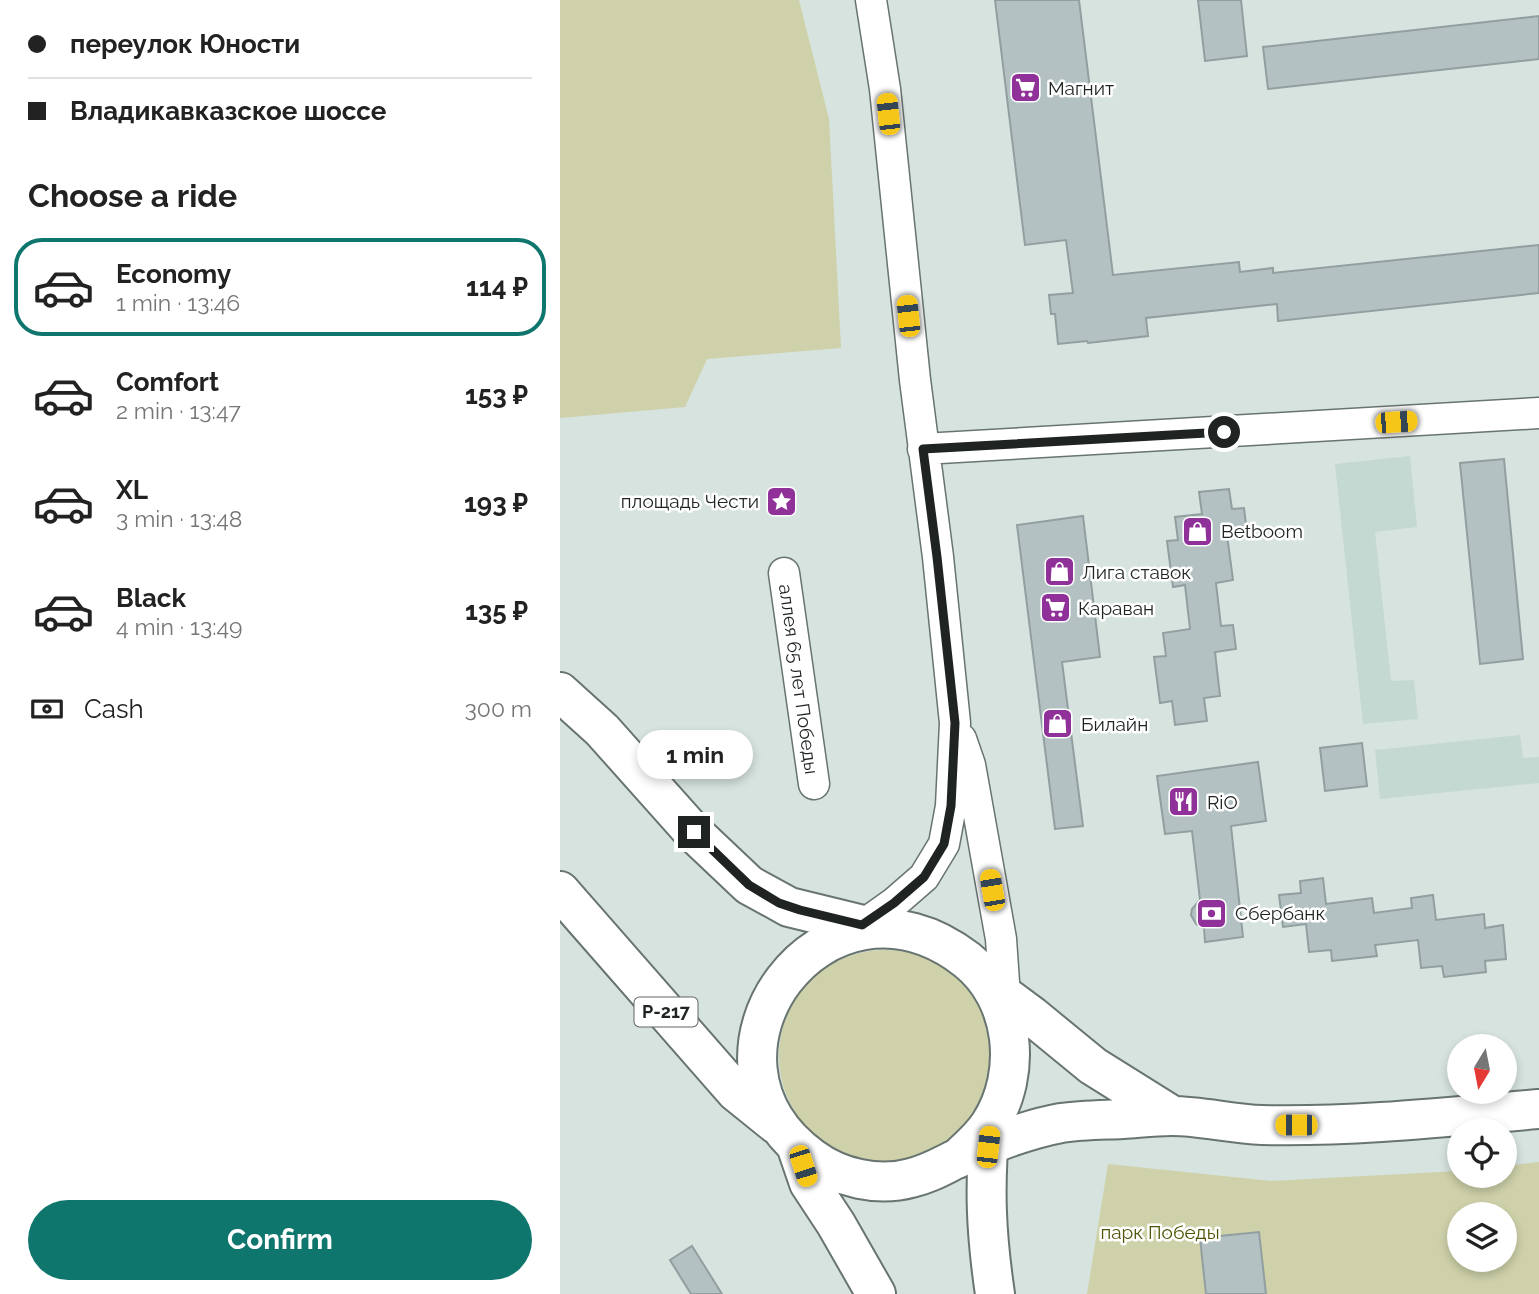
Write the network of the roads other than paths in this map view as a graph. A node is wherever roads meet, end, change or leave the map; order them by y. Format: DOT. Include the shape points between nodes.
graph roads {
  1 [pos="871,0"];
  2 [pos="1539,413"];
  3 [pos="923,449"];
  4 [pos="790,573"];
  5 [pos="560,692"];
  6 [pos="955,723"];
  7 [pos="820,783"];
  8 [pos="560,891"];
  9 [pos="864,929"];
  10 [pos="1000,1002"];
  11 [pos="1539,1109"];
  12 [pos="1172,1116"];
  13 [pos="788,1137"];
  14 [pos="978,1143"];
  15 [pos="876,1294"];
  16 [pos="995,1294"];
  1 -- 3 [label="street" via="885,89"];
  2 -- 3 [label="street"];
  3 -- 6 [label="street"];
  4 -- 7 [label="street, аллея 65 лет Победы"];
  5 -- 9 [label="main road" via="749,885 789,907"];
  6 -- 9 [label="street" via="951,806 944,844 924,877"];
  6 -- 10 [label="street" via="973,778 1001,939"];
  8 -- 13 [label="main road, Р-217" via="736,1092"];
  9 -- 10 [label="main road" via="903,930 951,948 972,964"];
  9 -- 13 [label="main road" via="820,946 793,967 772,995 760,1027 757,1062 764,1095"];
  10 -- 12 [label="main road"];
  10 -- 14 [label="main road" via="1010,1068 1000,1107"];
  11 -- 12 [label="main road" via="1316,1125 1257,1125"];
  12 -- 14 [label="main road" via="1058,1124"];
  13 -- 14 [label="main road, Р-217" via="820,1164 875,1181 904,1180 932,1172"];
  13 -- 15 [label="main road" via="809,1184"];
  14 -- 16 [label="main road"];
}
